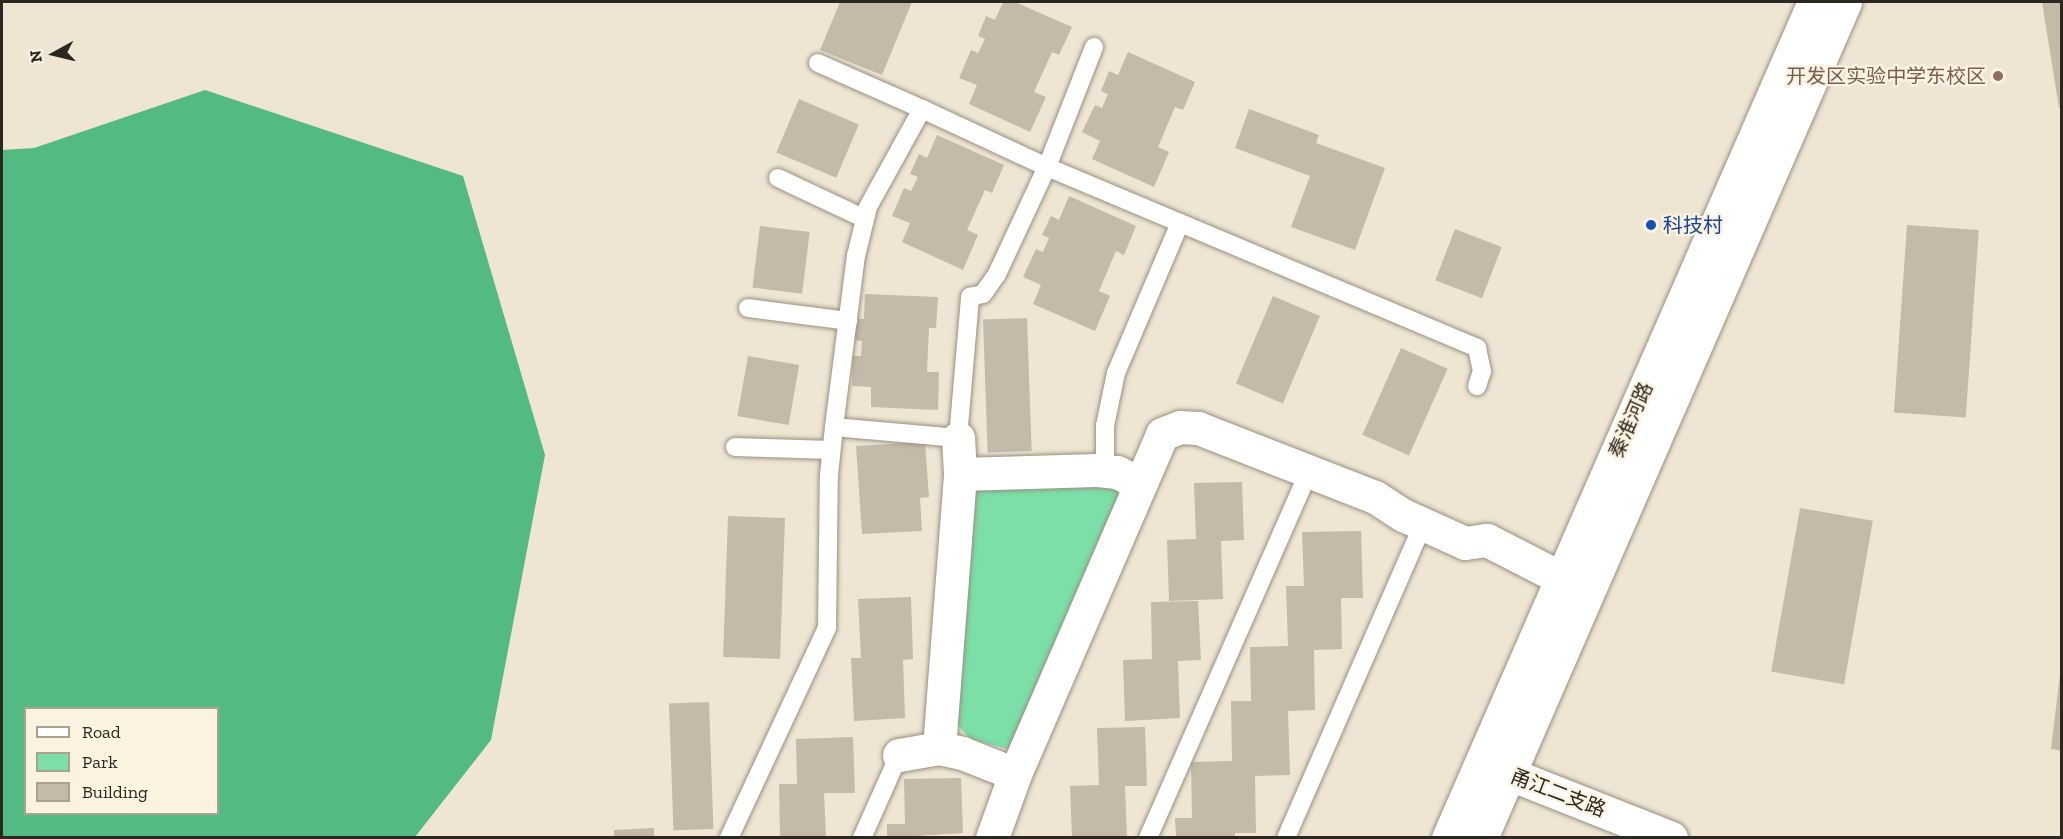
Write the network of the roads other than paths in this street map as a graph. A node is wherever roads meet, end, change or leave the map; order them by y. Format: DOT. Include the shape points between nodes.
graph roads {
  1 [pos="1814,2"];
  2 [pos="1845,2"];
  3 [pos="1094,47"];
  4 [pos="818,63"];
  5 [pos="922,109"];
  6 [pos="1047,167"];
  7 [pos="778,178"];
  8 [pos="865,219"];
  9 [pos="1180,223"];
  10 [pos="748,308"];
  11 [pos="848,321"];
  12 [pos="1477,386"];
  13 [pos="834,427"];
  14 [pos="958,438"];
  15 [pos="735,447"];
  16 [pos="831,450"];
  17 [pos="1105,471"];
  18 [pos="1309,471"];
  19 [pos="960,474"];
  20 [pos="1138,483"];
  21 [pos="1423,524"];
  22 [pos="1561,578"];
  23 [pos="939,748"];
  24 [pos="899,755"];
  25 [pos="1493,768"];
  26 [pos="1014,774"];
  27 [pos="729,837"];
  28 [pos="862,837"];
  29 [pos="992,837"];
  30 [pos="1148,837"];
  31 [pos="1286,837"];
  32 [pos="1448,837"];
  33 [pos="1481,837"];
  34 [pos="1671,837"];
  1 -- 22 [label="main road, 秦淮河路"];
  2 -- 25 [label="main road, 秦淮河路"];
  3 -- 6 [label="lane"];
  4 -- 5 [label="lane"];
  5 -- 6 [label="lane"];
  5 -- 8 [label="lane"];
  6 -- 9 [label="lane"];
  6 -- 14 [label="lane" via="997,274 983,294 970,297"];
  7 -- 8 [label="lane"];
  8 -- 11 [label="lane"];
  9 -- 12 [label="lane" via="1477,348 1482,371"];
  9 -- 17 [label="lane" via="1116,373 1105,426"];
  10 -- 11 [label="lane"];
  11 -- 13 [label="lane"];
  13 -- 14 [label="lane"];
  13 -- 16 [label="lane"];
  14 -- 19 [label="main road"];
  15 -- 16 [label="lane"];
  16 -- 27 [label="lane" via="827,628"];
  17 -- 19 [label="main road"];
  17 -- 20 [label="main road"];
  18 -- 20 [label="main road" via="1198,428 1180,427 1162,434"];
  18 -- 21 [label="main road" via="1375,497"];
  18 -- 30 [label="lane"];
  19 -- 23 [label="main road"];
  20 -- 26 [label="main road"];
  21 -- 22 [label="main road" via="1465,543 1486,540"];
  21 -- 31 [label="lane"];
  22 -- 25 [label="main road, 秦淮河路"];
  23 -- 24 [label="main road"];
  23 -- 26 [label="main road"];
  24 -- 28 [label="lane"];
  25 -- 32 [label="main road, 秦淮河路"];
  25 -- 33 [label="main road, 秦淮河路"];
  25 -- 34 [label="main road, 甬江二支路"];
  26 -- 29 [label="main road"];
}
